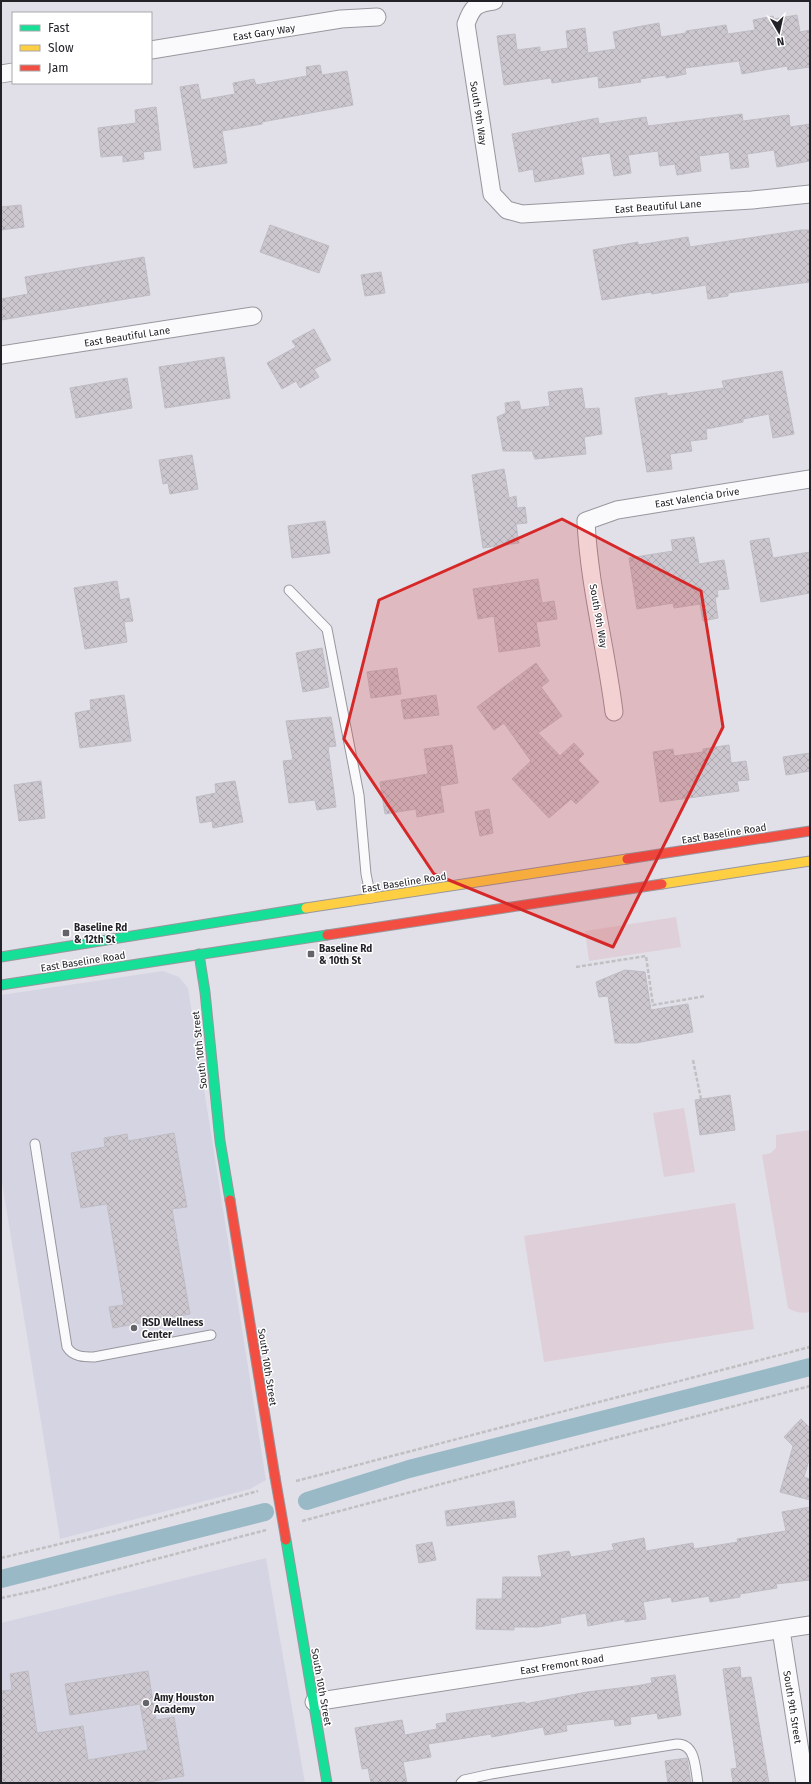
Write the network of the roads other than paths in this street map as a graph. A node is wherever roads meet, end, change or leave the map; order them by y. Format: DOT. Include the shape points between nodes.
graph roads {
  1 [pos="494,1"];
  2 [pos="377,17"];
  3 [pos="152,50"];
  4 [pos="12,72"];
  5 [pos="1,74"];
  6 [pos="810,194"];
  7 [pos="507,210"];
  8 [pos="253,316"];
  9 [pos="1,355"];
  10 [pos="810,479"];
  11 [pos="586,521"];
  12 [pos="289,590"];
  13 [pos="614,712"];
  14 [pos="810,831"];
  15 [pos="810,861"];
  16 [pos="371,898"];
  17 [pos="198,950"];
  18 [pos="1,957"];
  19 [pos="1,986"];
  20 [pos="35,1144"];
  21 [pos="211,1336"];
  22 [pos="810,1625"];
  23 [pos="781,1630"];
  24 [pos="314,1702"];
  25 [pos="327,1783"];
  26 [pos="462,1783"];
  27 [pos="698,1783"];
  28 [pos="805,1783"];
  1 -- 7 [label="street, South 9th Way" via="482,2 471,10 466,24 492,194"];
  2 -- 3 [label="street, East Gary Way" via="341,19"];
  4 -- 5 [label="street"];
  6 -- 7 [label="street, East Beautiful Lane" via="522,214"];
  8 -- 9 [label="street, East Beautiful Lane"];
  10 -- 11 [label="street, East Valencia Drive" via="617,510"];
  11 -- 13 [label="street, South 9th Way" via="587,548"];
  12 -- 16 [label="lane" via="327,629 359,795 366,874"];
  14 -- 16 [label="main road, East Baseline Road" via="559,873"];
  15 -- 17 [label="main road, East Baseline Road"];
  16 -- 18 [label="main road, East Baseline Road" via="195,929"];
  17 -- 19 [label="main road, East Baseline Road"];
  17 -- 24 [label="main road, South 10th Street, bridge" via="220,1142"];
  20 -- 21 [label="lane" via="67,1347 70,1352 81,1357 94,1356"];
  22 -- 23 [label="street, East Fremont Road"];
  23 -- 24 [label="street, East Fremont Road"];
  23 -- 28 [label="street, South 9th Street"];
  24 -- 25 [label="main road, South 10th Street"];
  26 -- 27 [label="lane" via="464,1780 491,1774 677,1744 689,1747"];
}
